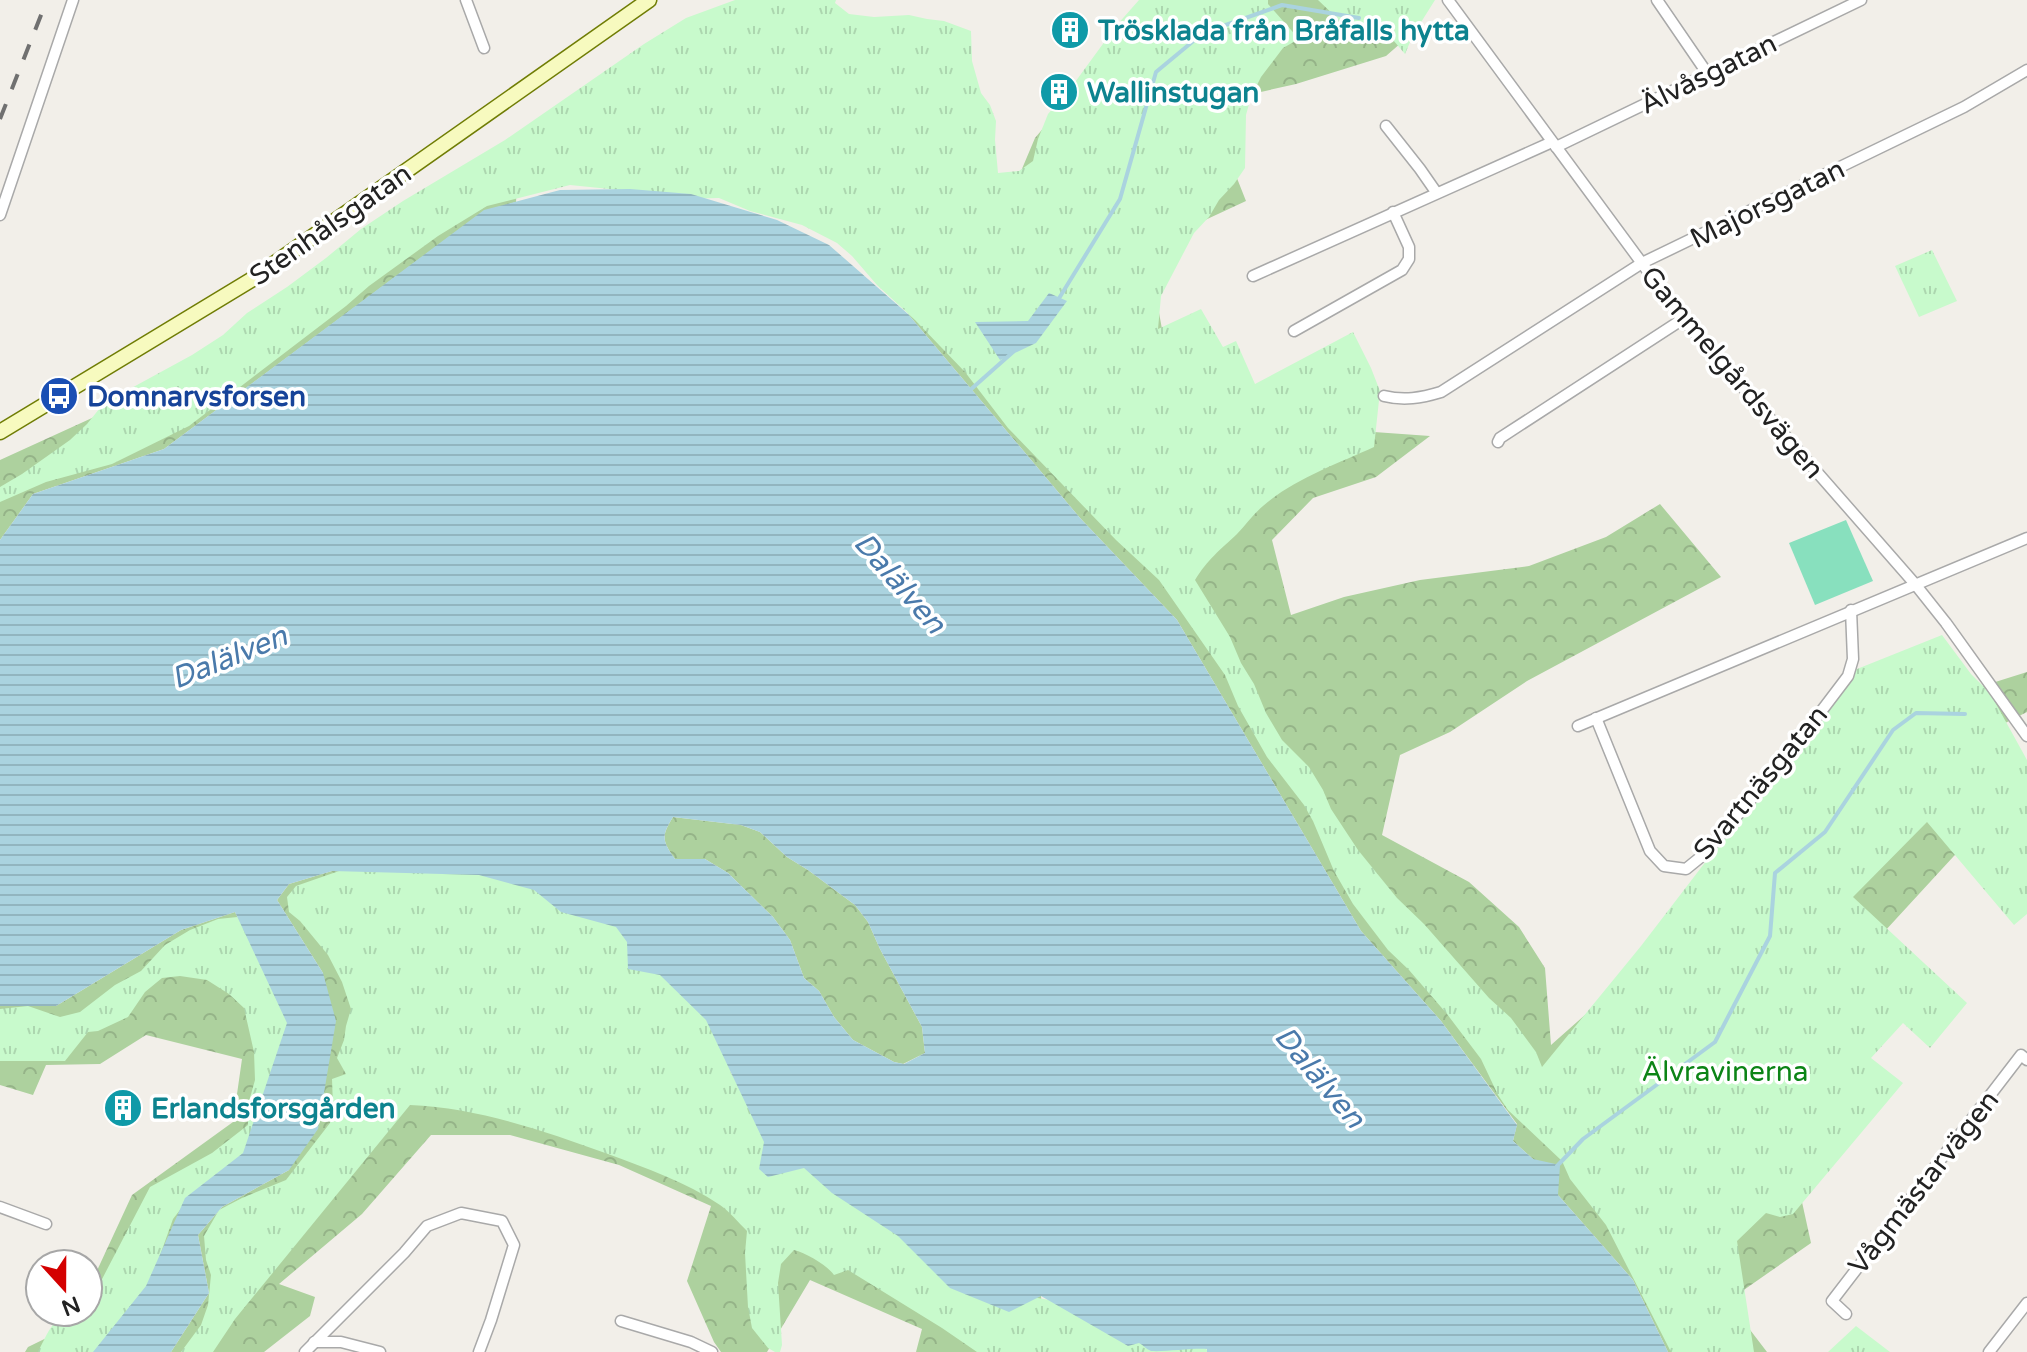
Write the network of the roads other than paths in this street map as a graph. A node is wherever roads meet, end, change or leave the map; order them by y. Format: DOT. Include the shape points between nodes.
graph roads {
  1 [pos="73,0"];
  2 [pos="466,0"];
  3 [pos="1448,0"];
  4 [pos="1657,0"];
  5 [pos="1861,0"];
  6 [pos="639,3"];
  7 [pos="484,48"];
  8 [pos="2027,70"];
  9 [pos="1707,73"];
  10 [pos="1386,126"];
  11 [pos="1554,144"];
  12 [pos="1436,192"];
  13 [pos="1393,212"];
  14 [pos="0,215"];
  15 [pos="1642,263"];
  16 [pos="1253,276"];
  17 [pos="1683,319"];
  18 [pos="1294,331"];
  19 [pos="1384,396"];
  20 [pos="0,432"];
  21 [pos="1498,442"];
  22 [pos="2027,538"];
  23 [pos="1915,584"];
  24 [pos="1851,610"];
  25 [pos="1596,718"];
  26 [pos="2017,720"];
  27 [pos="1578,726"];
  28 [pos="2027,736"];
  29 [pos="2027,745"];
  30 [pos="2027,1060"];
  31 [pos="0,1207"];
  32 [pos="46,1224"];
  33 [pos="2027,1303"];
  34 [pos="1846,1314"];
  35 [pos="621,1321"];
  36 [pos="314,1342"];
  37 [pos="305,1352"];
  38 [pos="380,1352"];
  39 [pos="479,1352"];
  40 [pos="712,1352"];
  41 [pos="1989,1352"];
  1 -- 14 [label="street"];
  2 -- 7 [label="street"];
  3 -- 11 [label="street, Gammelgårdsvägen"];
  4 -- 9 [label="street"];
  5 -- 9 [label="street, Älvåsgatan"];
  6 -- 20 [label="street, Stenhålsgatan" via="251,280"];
  8 -- 15 [label="street, Majorsgatan" via="1964,107"];
  9 -- 11 [label="street, Älvåsgatan"];
  10 -- 12 [label="street"];
  11 -- 12 [label="street, Älvåsgatan"];
  11 -- 15 [label="street, Gammelgårdsvägen"];
  12 -- 13 [label="street, Älvåsgatan"];
  13 -- 16 [label="street, Älvåsgatan"];
  13 -- 18 [label="street" via="1409,247 1402,270"];
  15 -- 17 [label="street, Gammelgårdsvägen"];
  15 -- 19 [label="street, Majorsgatan" via="1441,392 1419,398"];
  17 -- 21 [label="street"];
  17 -- 23 [label="street, Gammelgårdsvägen"];
  22 -- 23 [label="street"];
  23 -- 24 [label="street"];
  23 -- 26 [label="street, Gammelgårdsvägen"];
  24 -- 25 [label="street"];
  24 -- 25 [label="street, Svartnäsgatan" via="1853,659 1848,676 1779,767 1686,869 1664,866 1650,851"];
  25 -- 27 [label="street"];
  26 -- 28 [label="street, Gammelgårdsvägen"];
  26 -- 29 [label="street"];
  30 -- 34 [label="street, Vågmästarvägen" via="2021,1055 1832,1301"];
  31 -- 32 [label="street"];
  33 -- 41 [label="street"];
  35 -- 40 [label="street"];
  36 -- 37 [label="street"];
  36 -- 38 [label="street" via="341,1342"];
  36 -- 39 [label="street" via="427,1226 461,1213 502,1221 514,1245"];
}
